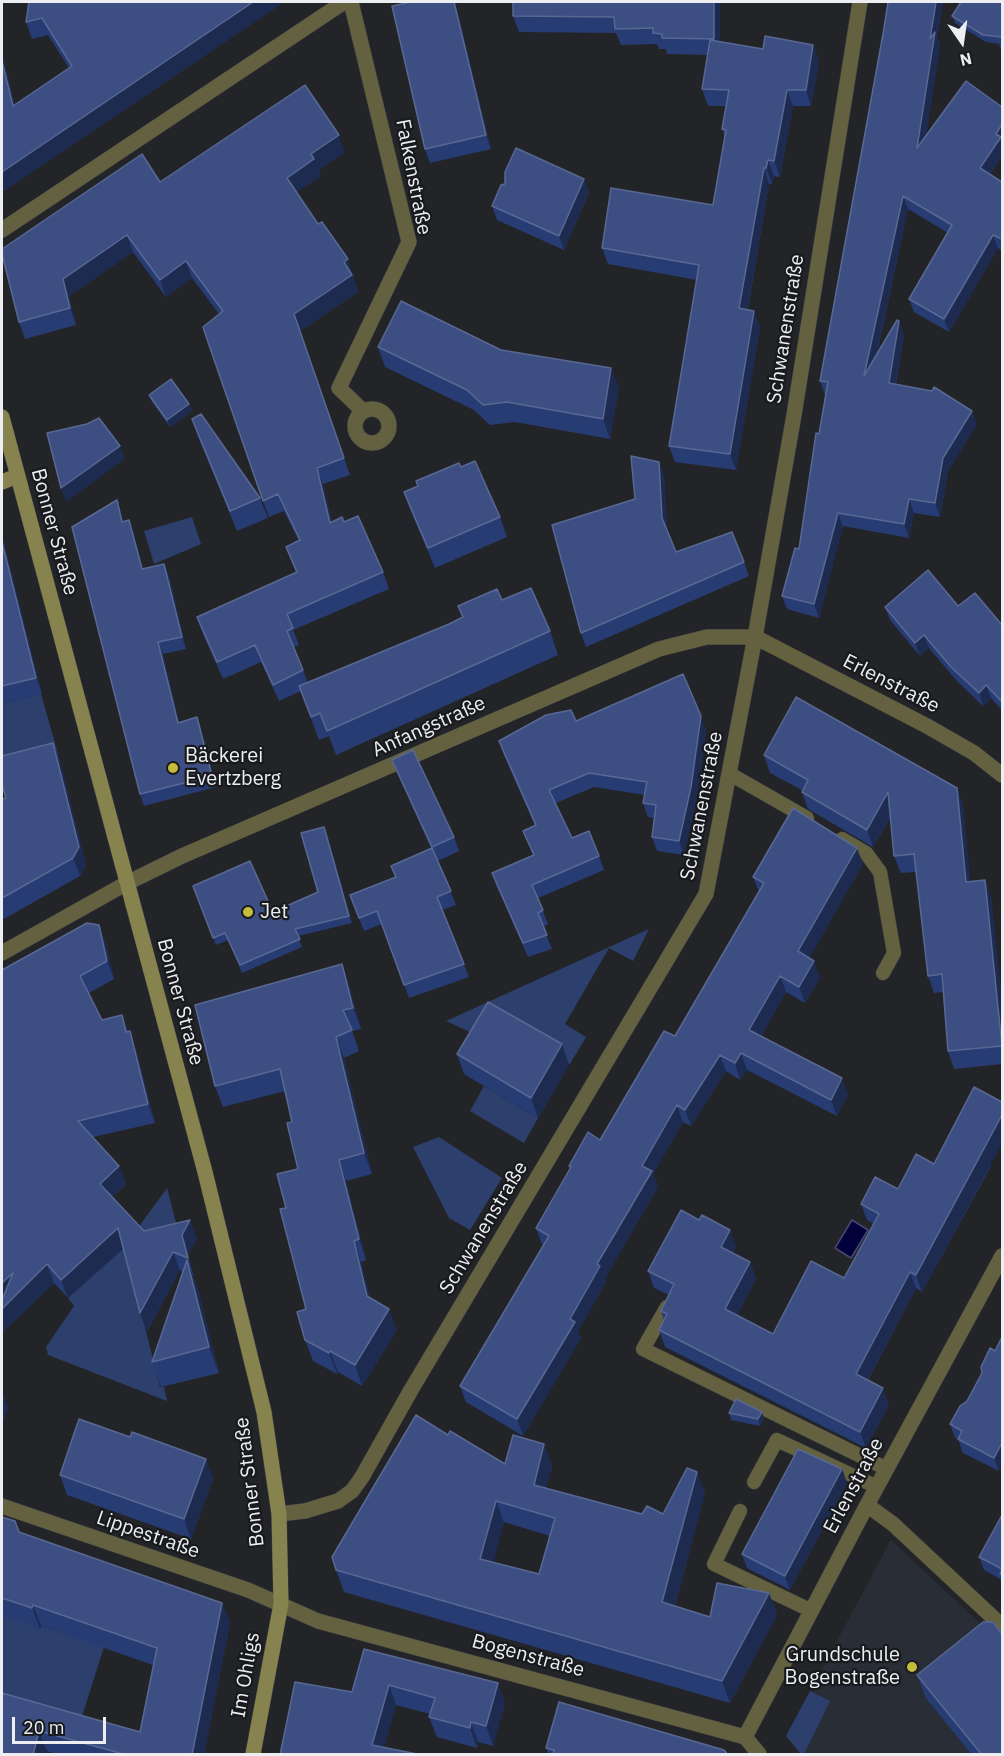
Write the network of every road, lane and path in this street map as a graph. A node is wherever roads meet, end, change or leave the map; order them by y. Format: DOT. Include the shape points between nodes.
graph roads {
  1 [pos="344,2"];
  2 [pos="351,2"];
  3 [pos="860,2"];
  4 [pos="2,230"];
  5 [pos="363,411"];
  6 [pos="2,417"];
  7 [pos="17,476"];
  8 [pos="2,482"];
  9 [pos="755,637"];
  10 [pos="730,774"];
  11 [pos="1002,775"];
  12 [pos="127,883"];
  13 [pos="2,953"];
  14 [pos="883,973"];
  15 [pos="1002,1256"];
  16 [pos="667,1307"];
  17 [pos="887,1469"];
  18 [pos="754,1482"];
  19 [pos="877,1487"];
  20 [pos="867,1505"];
  21 [pos="2,1506"];
  22 [pos="740,1511"];
  23 [pos="279,1514"];
  24 [pos="280,1604"];
  25 [pos="812,1611"];
  26 [pos="1002,1626"];
  27 [pos="745,1737"];
  28 [pos="253,1755"];
  29 [pos="759,1755"];
  1 -- 4 [label="street"];
  2 -- 5 [label="street, Falkenstraße" via="408,242 339,388"];
  3 -- 9 [label="street, Schwanenstraße"];
  6 -- 7 [label="main road, Bonner Straße"];
  7 -- 8 [label="main road"];
  7 -- 12 [label="main road, Bonner Straße"];
  9 -- 10 [label="street, Schwanenstraße"];
  9 -- 11 [label="street, Erlenstraße" via="927,726 974,753"];
  9 -- 12 [label="street, Anfangstraße" via="707,637 659,649"];
  10 -- 14 [label="lane" via="866,853 880,872 894,953"];
  10 -- 23 [label="street, Schwanenstraße" via="706,894 362,1477 338,1501"];
  12 -- 13 [label="street, Anfangstraße"];
  12 -- 23 [label="main road, Bonner Straße" via="205,1172 264,1412"];
  15 -- 17 [label="street, Erlenstraße"];
  16 -- 17 [label="lane" via="644,1350"];
  17 -- 19 [label="street, Erlenstraße"];
  18 -- 19 [label="lane" via="777,1440"];
  19 -- 20 [label="street, Erlenstraße"];
  20 -- 25 [label="street, Erlenstraße"];
  20 -- 26 [label="street" via="893,1524"];
  21 -- 24 [label="street, Lippestraße"];
  22 -- 25 [label="lane" via="714,1564"];
  23 -- 24 [label="main road, Bonner Straße"];
  24 -- 27 [label="street, Bogenstraße" via="318,1621"];
  24 -- 28 [label="main road, Im Ohligs"];
  25 -- 27 [label="street, Erlenstraße"];
  27 -- 29 [label="street"];
}
